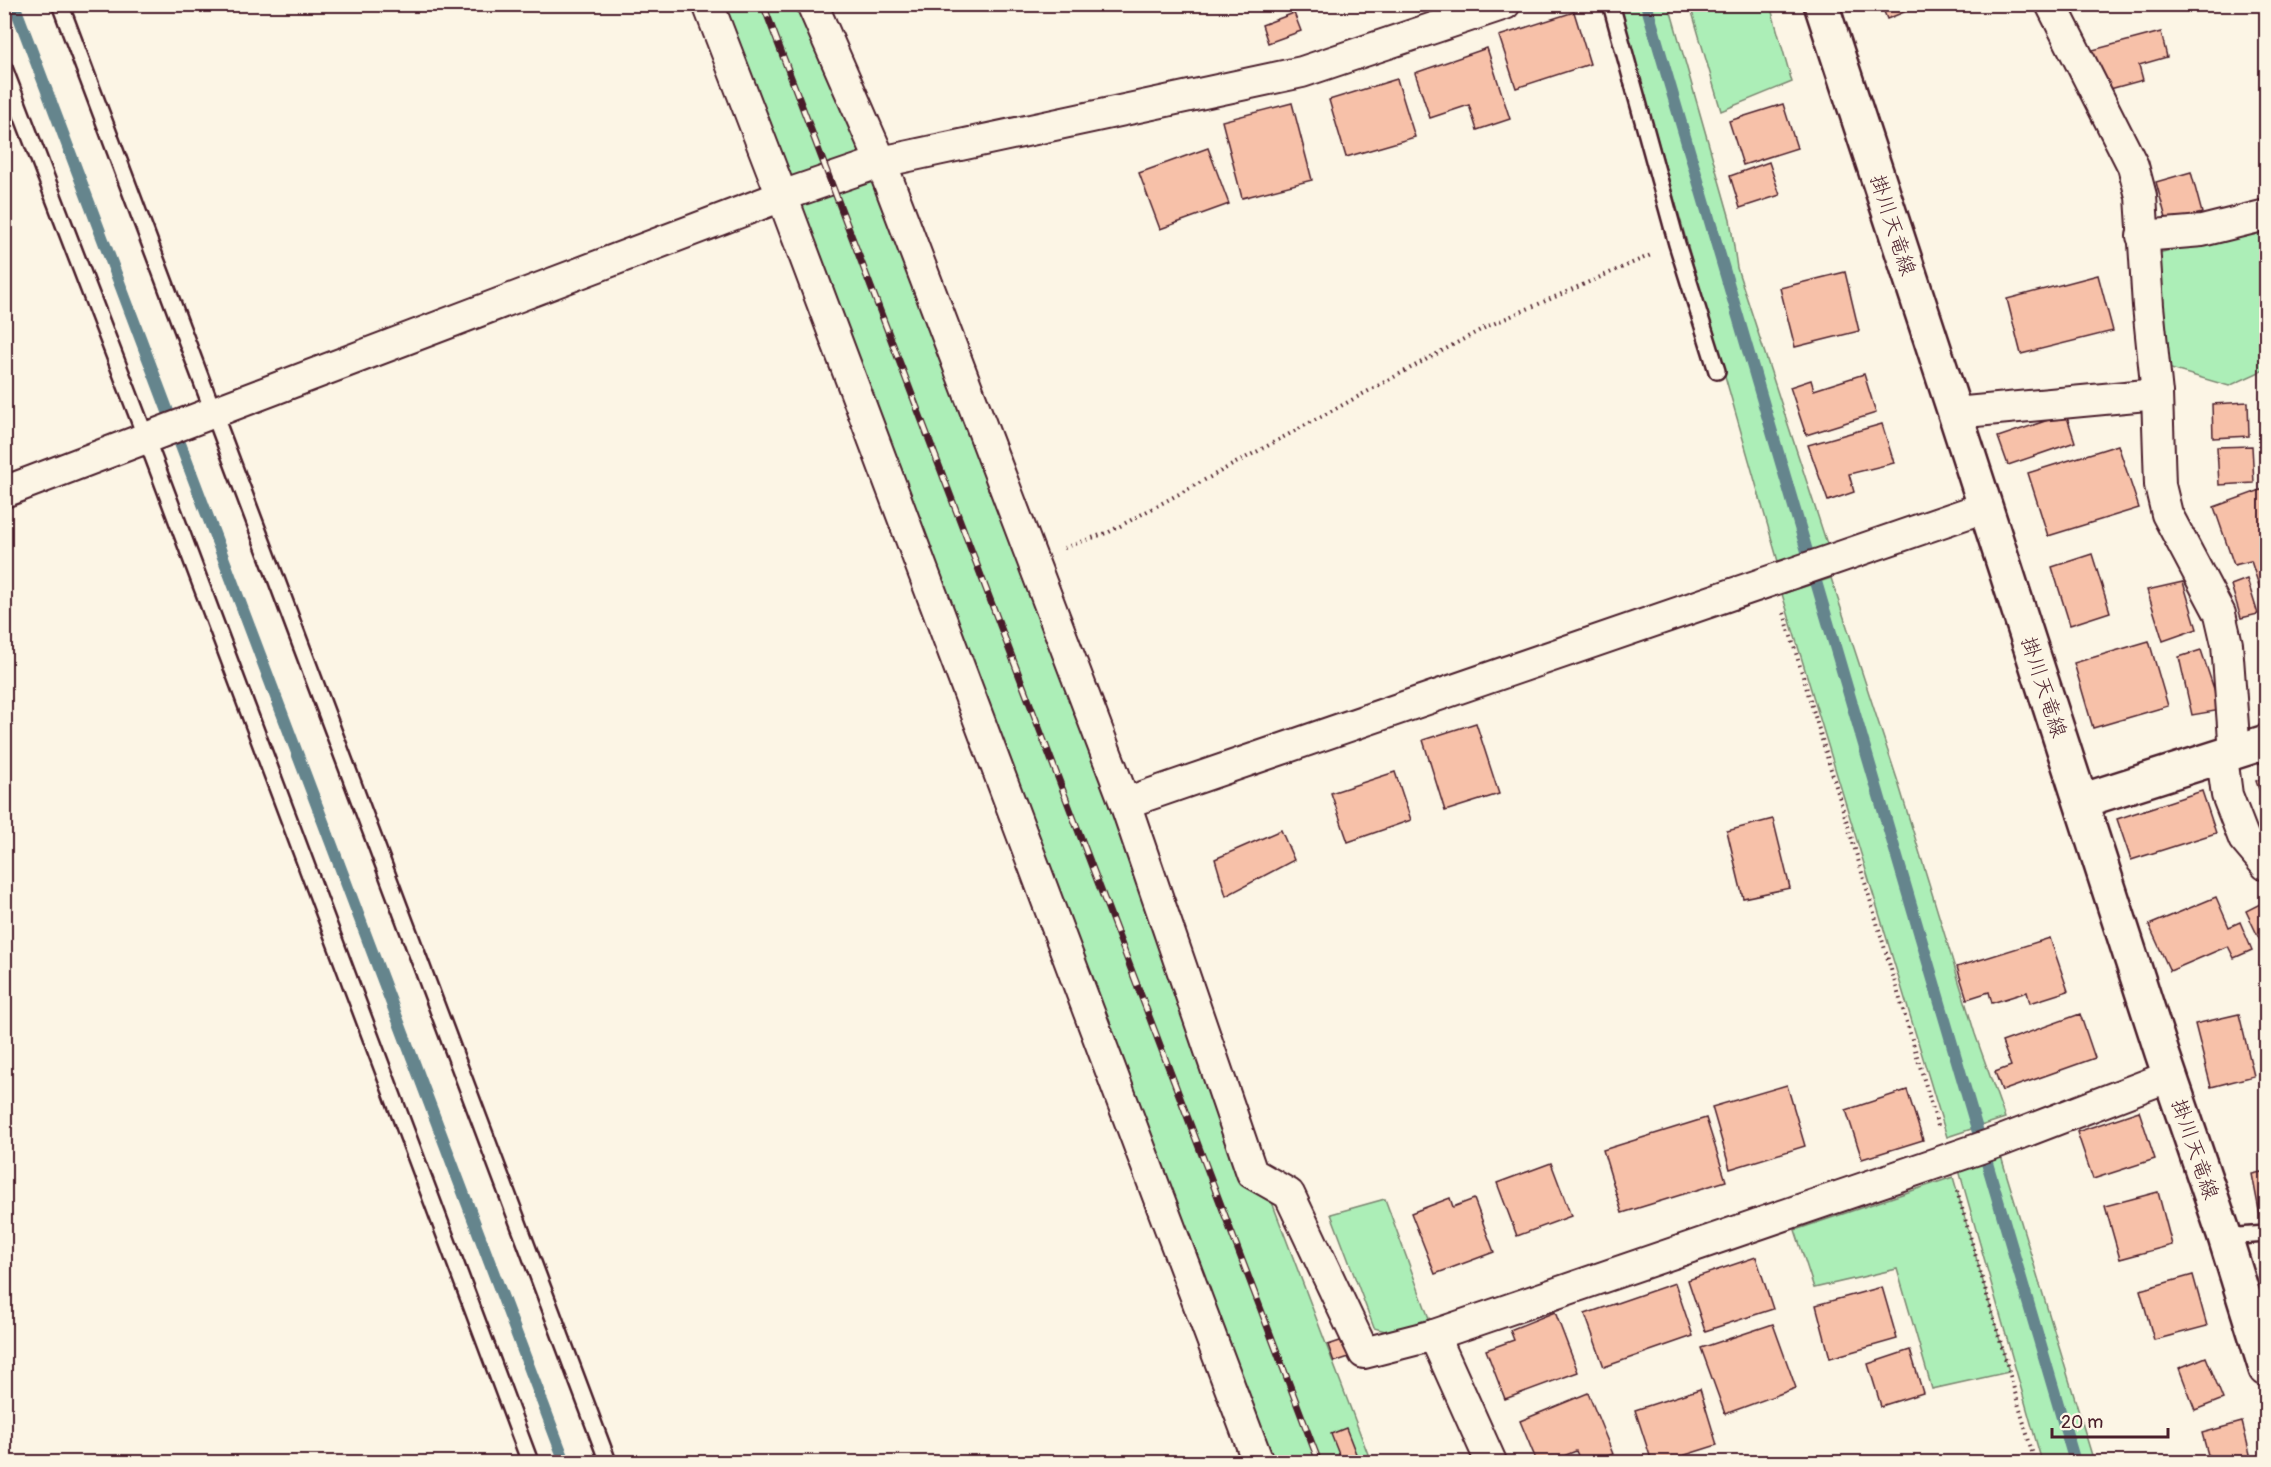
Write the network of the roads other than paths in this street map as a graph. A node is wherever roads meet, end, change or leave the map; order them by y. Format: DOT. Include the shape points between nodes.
graph roads {
  1 [pos="60,4"];
  2 [pos="708,4"];
  3 [pos="812,4"];
  4 [pos="1505,4"];
  5 [pos="1611,4"];
  6 [pos="1821,4"];
  7 [pos="2051,4"];
  8 [pos="1438,15"];
  9 [pos="4,68"];
  10 [pos="881,162"];
  11 [pos="782,196"];
  12 [pos="2266,216"];
  13 [pos="2142,236"];
  14 [pos="1717,371"];
  15 [pos="2157,394"];
  16 [pos="1955,412"];
  17 [pos="204,416"];
  18 [pos="146,438"];
  19 [pos="4,492"];
  20 [pos="1985,507"];
  21 [pos="2266,742"];
  22 [pos="2228,755"];
  23 [pos="2081,801"];
  24 [pos="1125,803"];
  25 [pos="2266,865"];
  26 [pos="2169,1076"];
  27 [pos="2266,1233"];
  28 [pos="2225,1238"];
  29 [pos="1434,1335"];
  30 [pos="2266,1369"];
  31 [pos="530,1462"];
  32 [pos="608,1462"];
  33 [pos="1258,1462"];
  34 [pos="1491,1462"];
  1 -- 17 [label="lane"];
  2 -- 11 [label="street"];
  3 -- 10 [label="street"];
  4 -- 8 [label="street"];
  5 -- 14 [label="lane" via="1677,244"];
  6 -- 16 [label="main road, 掛川天竜線"];
  7 -- 13 [label="street" via="2133,166 2141,196"];
  8 -- 10 [label="street" via="1302,72"];
  9 -- 18 [label="lane"];
  10 -- 11 [label="street"];
  10 -- 24 [label="street"];
  11 -- 17 [label="street"];
  11 -- 33 [label="street"];
  12 -- 13 [label="street" via="2202,231"];
  13 -- 15 [label="street"];
  15 -- 16 [label="street"];
  15 -- 22 [label="street" via="2160,485 2167,514 2220,614 2227,644"];
  16 -- 20 [label="main road, 掛川天竜線"];
  17 -- 18 [label="street"];
  17 -- 32 [label="lane"];
  18 -- 19 [label="street"];
  18 -- 31 [label="lane"];
  20 -- 23 [label="main road, 掛川天竜線"];
  20 -- 24 [label="street"];
  21 -- 22 [label="main road"];
  22 -- 23 [label="main road"];
  22 -- 25 [label="street" via="2228,795 2244,839"];
  23 -- 26 [label="main road, 掛川天竜線"];
  24 -- 29 [label="street" via="1252,1173 1288,1194 1364,1353"];
  26 -- 28 [label="main road, 掛川天竜線"];
  26 -- 29 [label="street" via="2001,1142"];
  27 -- 28 [label="lane"];
  28 -- 30 [label="main road, 掛川天竜線"];
  29 -- 34 [label="street"];
}
